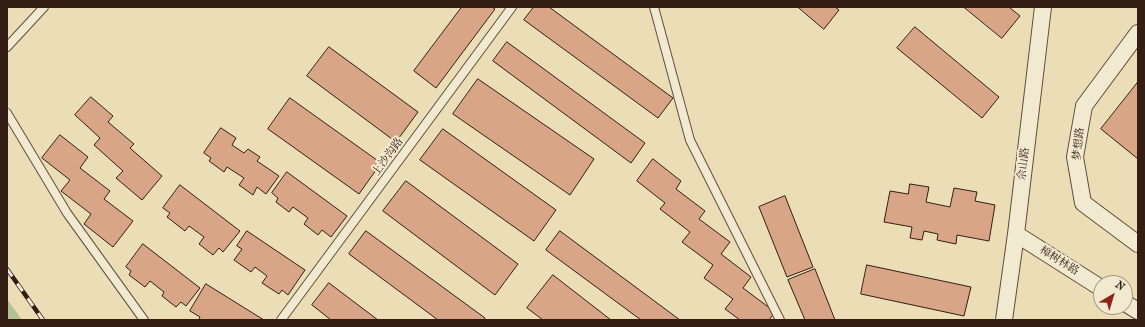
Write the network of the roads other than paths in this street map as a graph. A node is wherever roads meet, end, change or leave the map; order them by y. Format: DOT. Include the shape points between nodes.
graph roads {
  1 [pos="44,7"];
  2 [pos="512,7"];
  3 [pos="654,7"];
  4 [pos="1043,7"];
  5 [pos="1138,34"];
  6 [pos="7,47"];
  7 [pos="7,113"];
  8 [pos="1016,234"];
  9 [pos="1138,244"];
  10 [pos="1093,283"];
  11 [pos="144,320"];
  12 [pos="281,320"];
  13 [pos="780,320"];
  14 [pos="1004,320"];
  1 -- 6 [label="lane"];
  2 -- 12 [label="lane, 上沙沟路"];
  3 -- 13 [label="lane" via="690,140"];
  4 -- 8 [label="street, 佘山路"];
  5 -- 9 [label="street, 梦想路" via="1084,106 1075,157 1083,203"];
  7 -- 11 [label="lane" via="67,213"];
  8 -- 10 [label="street, 樟树林路"];
  8 -- 14 [label="street, 佘山路"];
}
